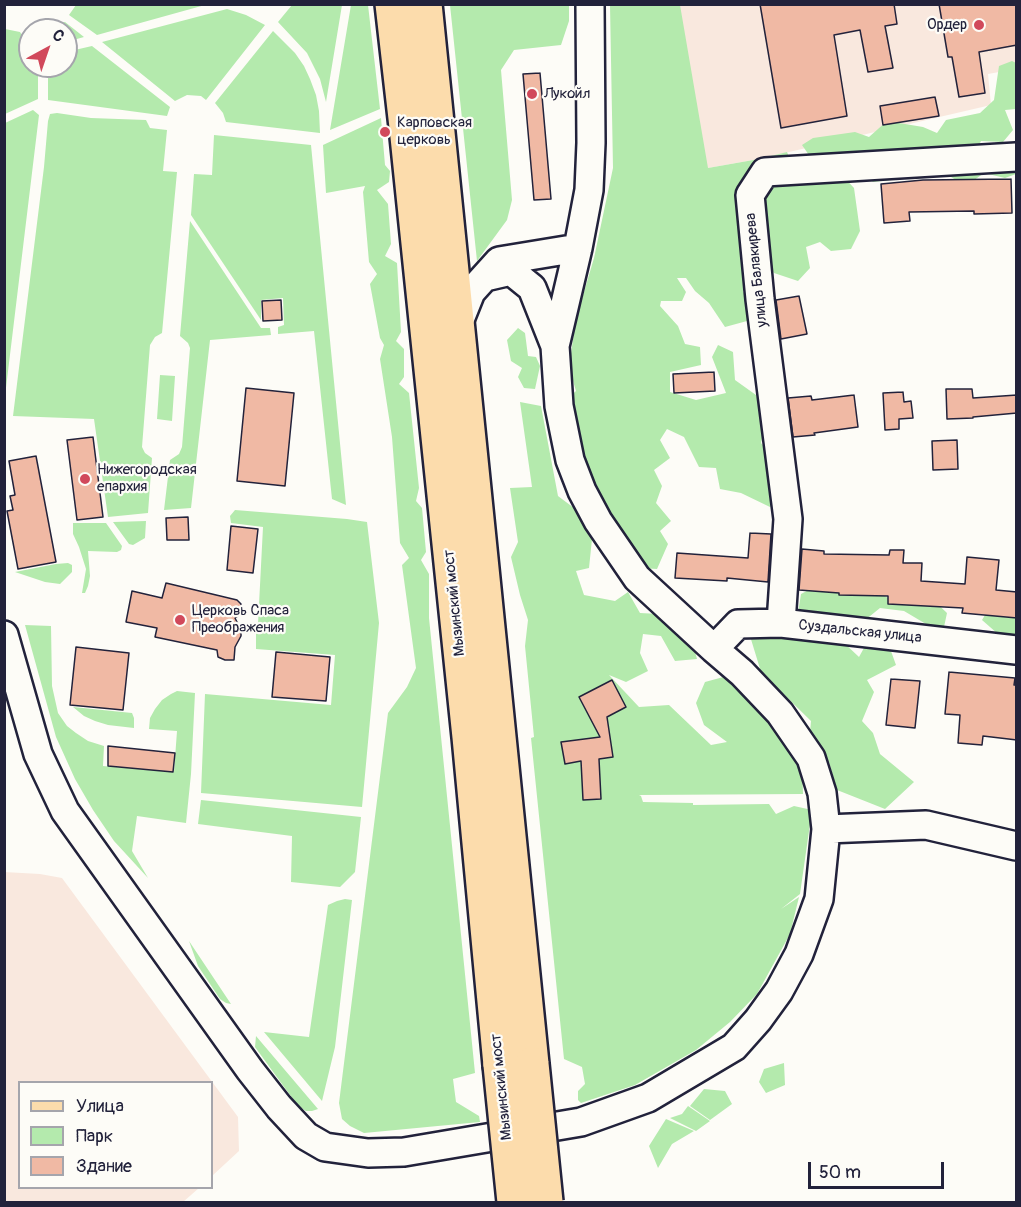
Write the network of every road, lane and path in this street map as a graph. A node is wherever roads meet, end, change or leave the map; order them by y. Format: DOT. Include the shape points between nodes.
graph roads {
  1 [pos="392,4"];
  2 [pos="424,4"];
  3 [pos="590,4"];
  4 [pos="1017,157"];
  5 [pos="578,248"];
  6 [pos="484,277"];
  7 [pos="457,328"];
  8 [pos="555,346"];
  9 [pos="781,623"];
  10 [pos="4,635"];
  11 [pos="714,649"];
  12 [pos="1017,650"];
  13 [pos="826,829"];
  14 [pos="1017,846"];
  15 [pos="514,1203"];
  16 [pos="546,1203"];
  1 -- 15 [label="main road, Мызинский мост, bridge"];
  2 -- 7 [label="main road, Мызинский мост"];
  3 -- 5 [label="street" via="591,154"];
  4 -- 9 [label="street, улица Балакирева" via="765,172 750,195 788,519"];
  5 -- 6 [label="street" via="499,261"];
  5 -- 8 [label="street"];
  6 -- 7 [label="street" via="471,292"];
  6 -- 8 [label="street" via="512,271 532,288"];
  7 -- 16 [label="main road, Мызинский мост, bridge"];
  8 -- 11 [label="street" via="559,406 570,460 582,491 637,578"];
  9 -- 11 [label="street, Суздальская улица" via="738,624"];
  9 -- 12 [label="street, Суздальская улица"];
  10 -- 13 [label="street" via="38,754 65,811 250,1070 306,1136 325,1147 368,1153 404,1152 581,1122 648,1098 734,1047 779,991 799,954 819,899"];
  11 -- 13 [label="street" via="780,713 811,758 822,793"];
  13 -- 14 [label="street" via="926,825"];
}
